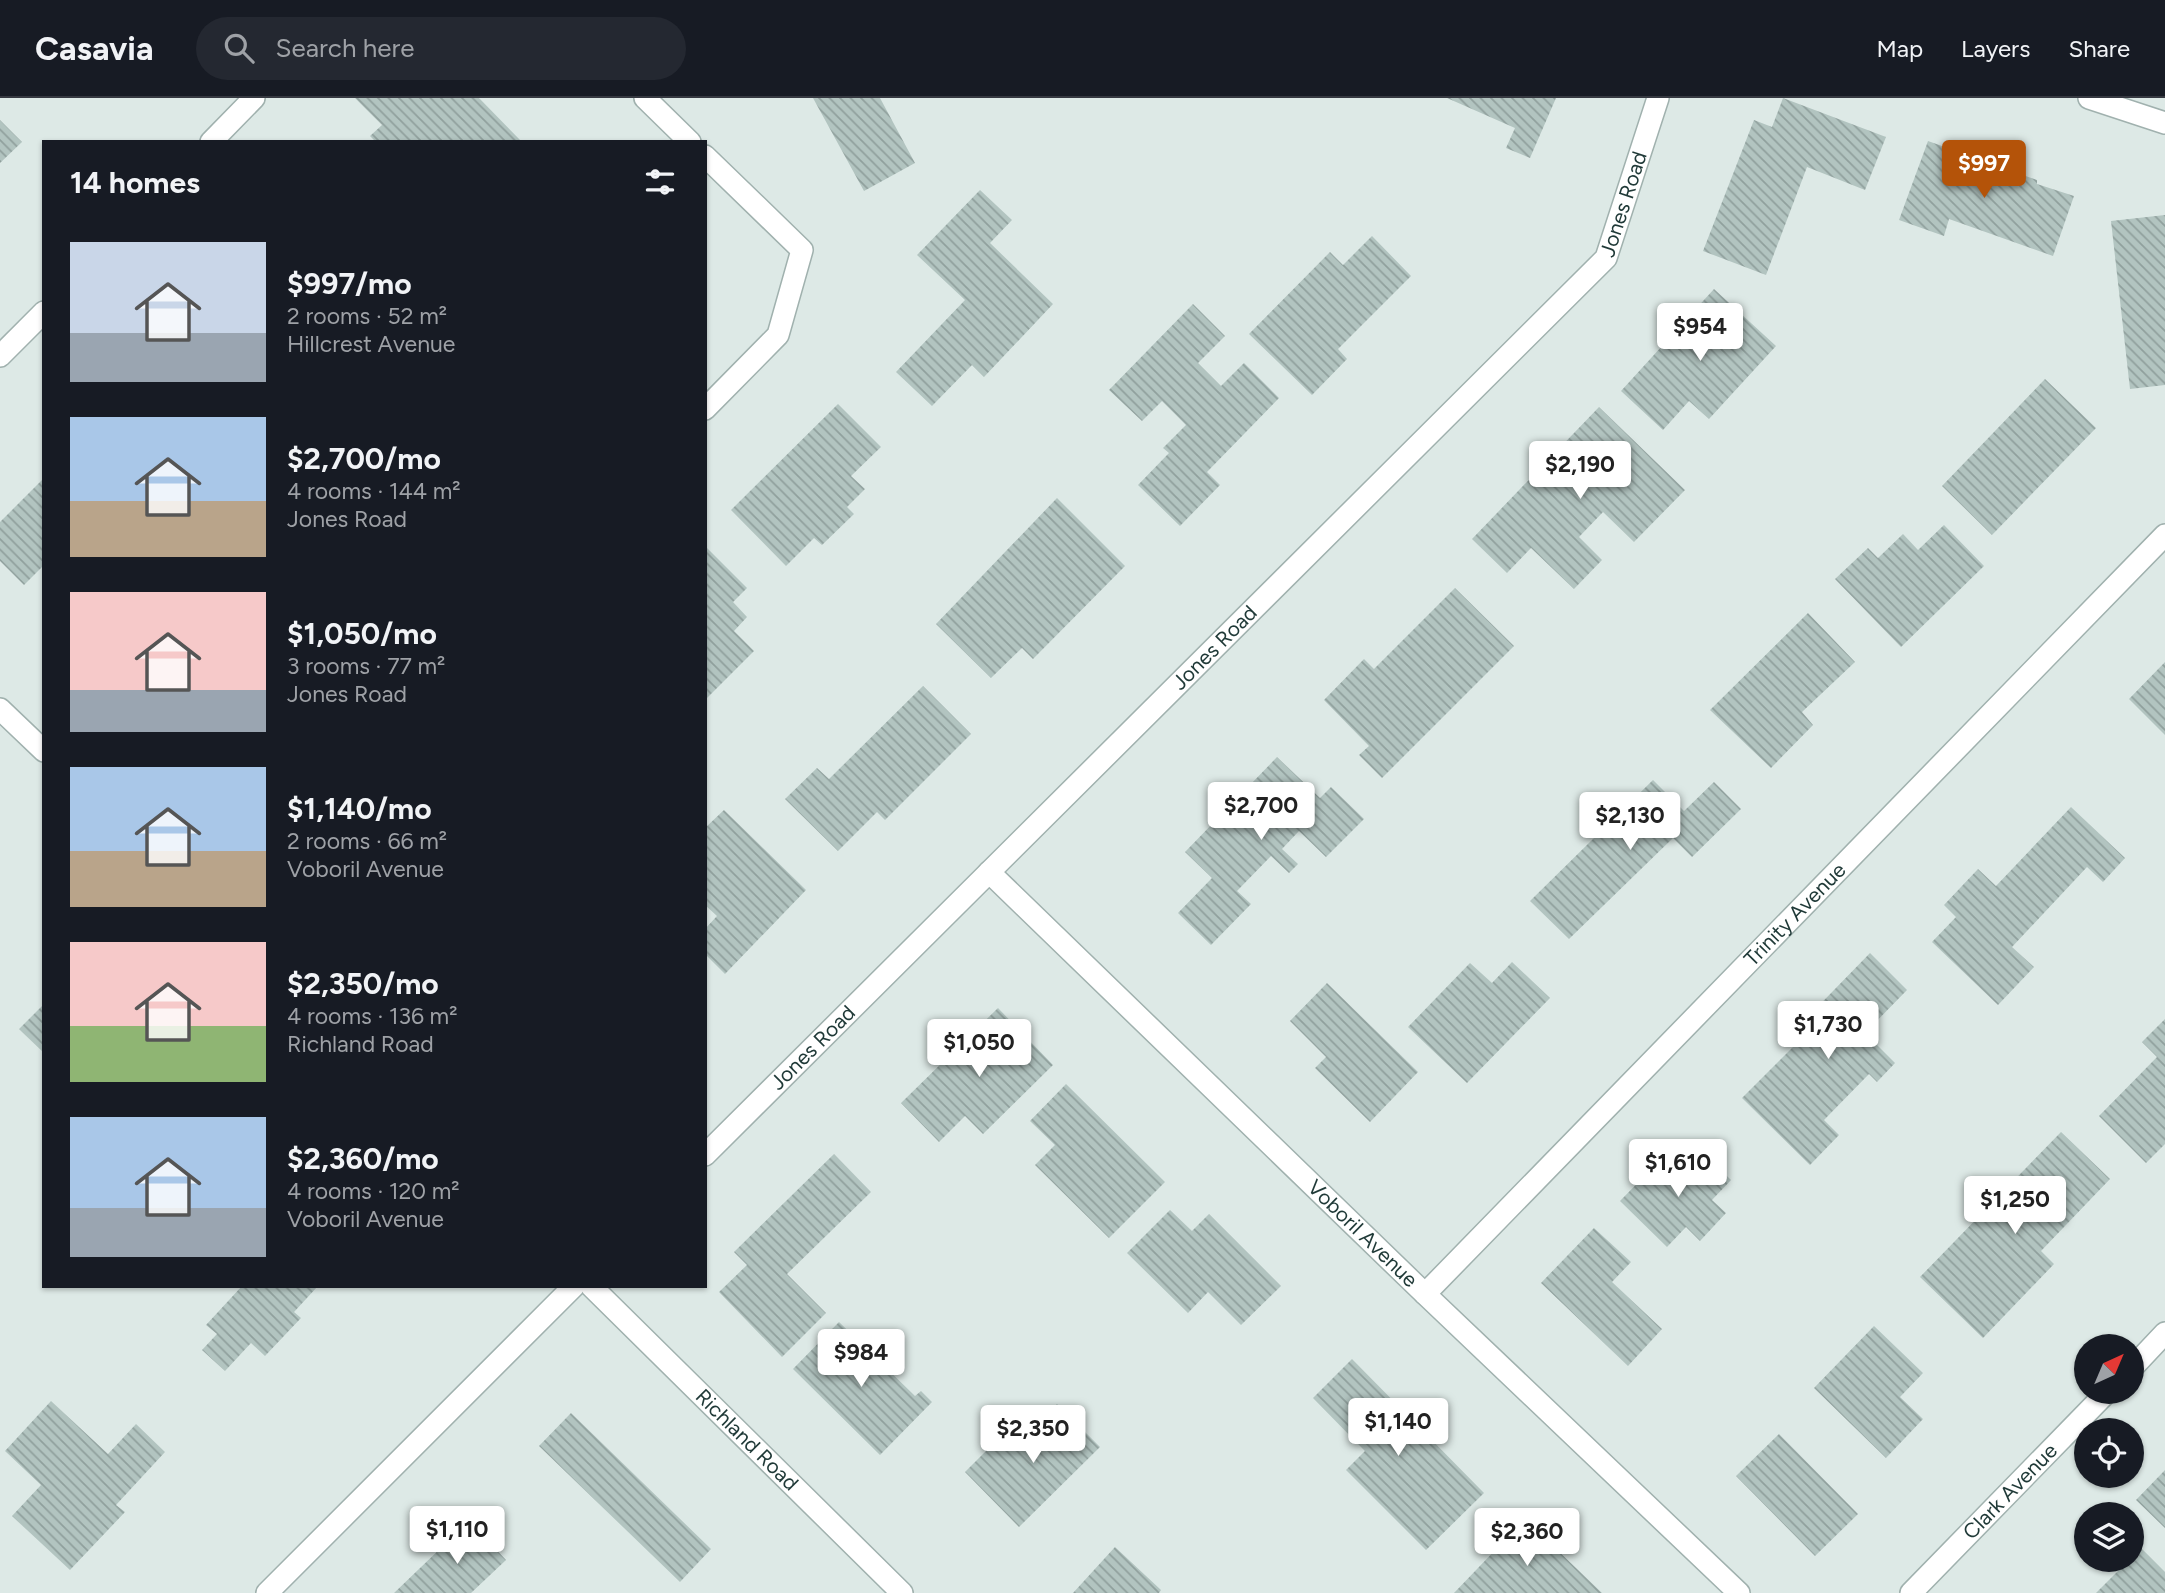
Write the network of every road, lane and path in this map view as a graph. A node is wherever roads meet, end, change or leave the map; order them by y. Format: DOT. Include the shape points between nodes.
graph roads {
  1 [pos="254,98"];
  2 [pos="645,98"];
  3 [pos="1658,98"];
  4 [pos="2088,98"];
  5 [pos="2165,123"];
  6 [pos="213,140"];
  7 [pos="688,140"];
  8 [pos="707,158"];
  9 [pos="42,314"];
  10 [pos="0,356"];
  11 [pos="707,407"];
  12 [pos="2165,536"];
  13 [pos="0,709"];
  14 [pos="42,749"];
  15 [pos="989,872"];
  16 [pos="707,1153"];
  17 [pos="572,1288"];
  18 [pos="593,1288"];
  19 [pos="1425,1294"];
  20 [pos="2165,1333"];
  21 [pos="2144,1355"];
  22 [pos="2095,1404"];
  23 [pos="267,1593"];
  24 [pos="902,1593"];
  25 [pos="1739,1593"];
  26 [pos="1911,1593"];
  1 -- 6 [label="street"];
  2 -- 7 [label="street"];
  3 -- 15 [label="street, Jones Road" via="1606,258"];
  4 -- 5 [label="street"];
  8 -- 11 [label="street" via="802,250 778,335"];
  9 -- 10 [label="street"];
  12 -- 19 [label="street, Trinity Avenue"];
  13 -- 14 [label="street"];
  15 -- 16 [label="street, Jones Road"];
  15 -- 19 [label="street, Voboril Avenue"];
  17 -- 23 [label="street"];
  18 -- 24 [label="street, Richland Road"];
  19 -- 25 [label="street, Voboril Avenue"];
  20 -- 21 [label="street"];
  22 -- 26 [label="street, Clark Avenue"];
}
